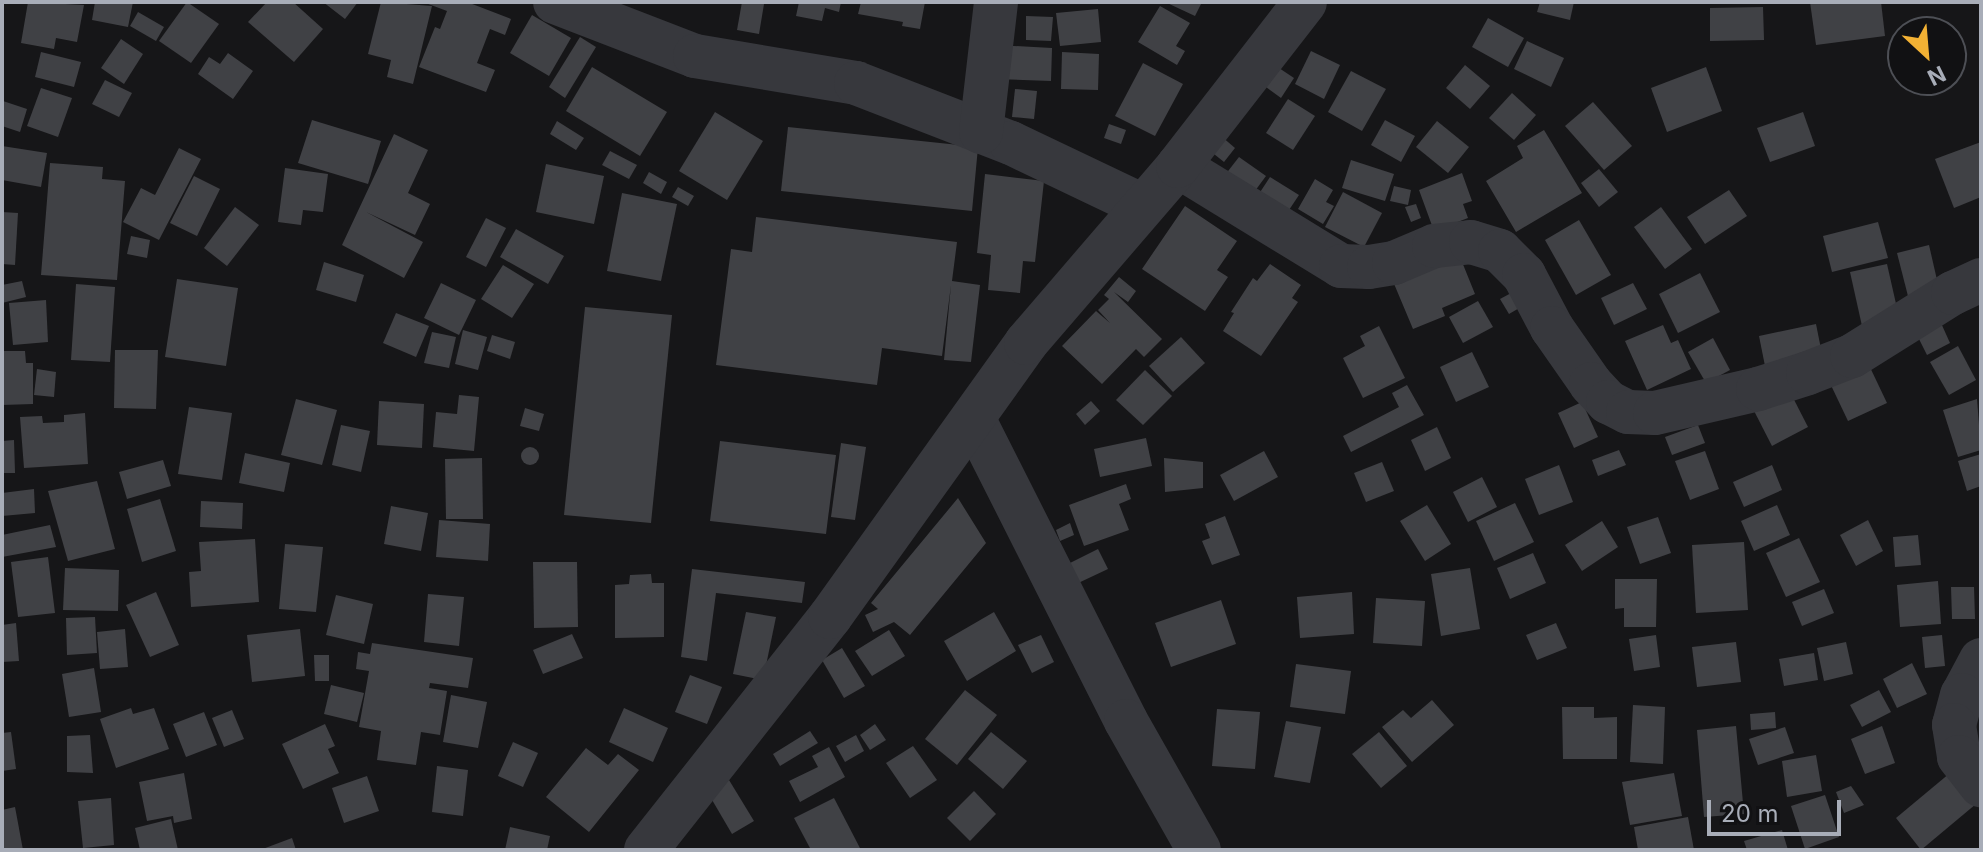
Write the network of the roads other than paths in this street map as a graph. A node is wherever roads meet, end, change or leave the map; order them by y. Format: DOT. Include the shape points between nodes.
graph roads {
  1 [pos="555,2"];
  2 [pos="996,2"];
  3 [pos="1305,2"];
  4 [pos="981,132"];
  5 [pos="1178,166"];
  6 [pos="1143,206"];
  7 [pos="1981,280"];
  8 [pos="973,418"];
  9 [pos="1981,660"];
  10 [pos="1981,785"];
  11 [pos="646,850"];
  12 [pos="1199,850"];
  1 -- 4 [label="street" via="695,56 856,83"];
  2 -- 4 [label="street"];
  3 -- 5 [label="street"];
  4 -- 6 [label="street"];
  5 -- 6 [label="street"];
  5 -- 7 [label="street" via="1341,266 1394,263 1434,246 1471,242 1500,251 1524,275 1591,384 1608,402 1628,412 1655,413 1808,373 1852,356"];
  6 -- 8 [label="street" via="1026,343"];
  8 -- 11 [label="street" via="830,617"];
  8 -- 12 [label="street" via="1126,721"];
  9 -- 10 [label="street" via="1962,695 1954,725 1959,757"];
}
